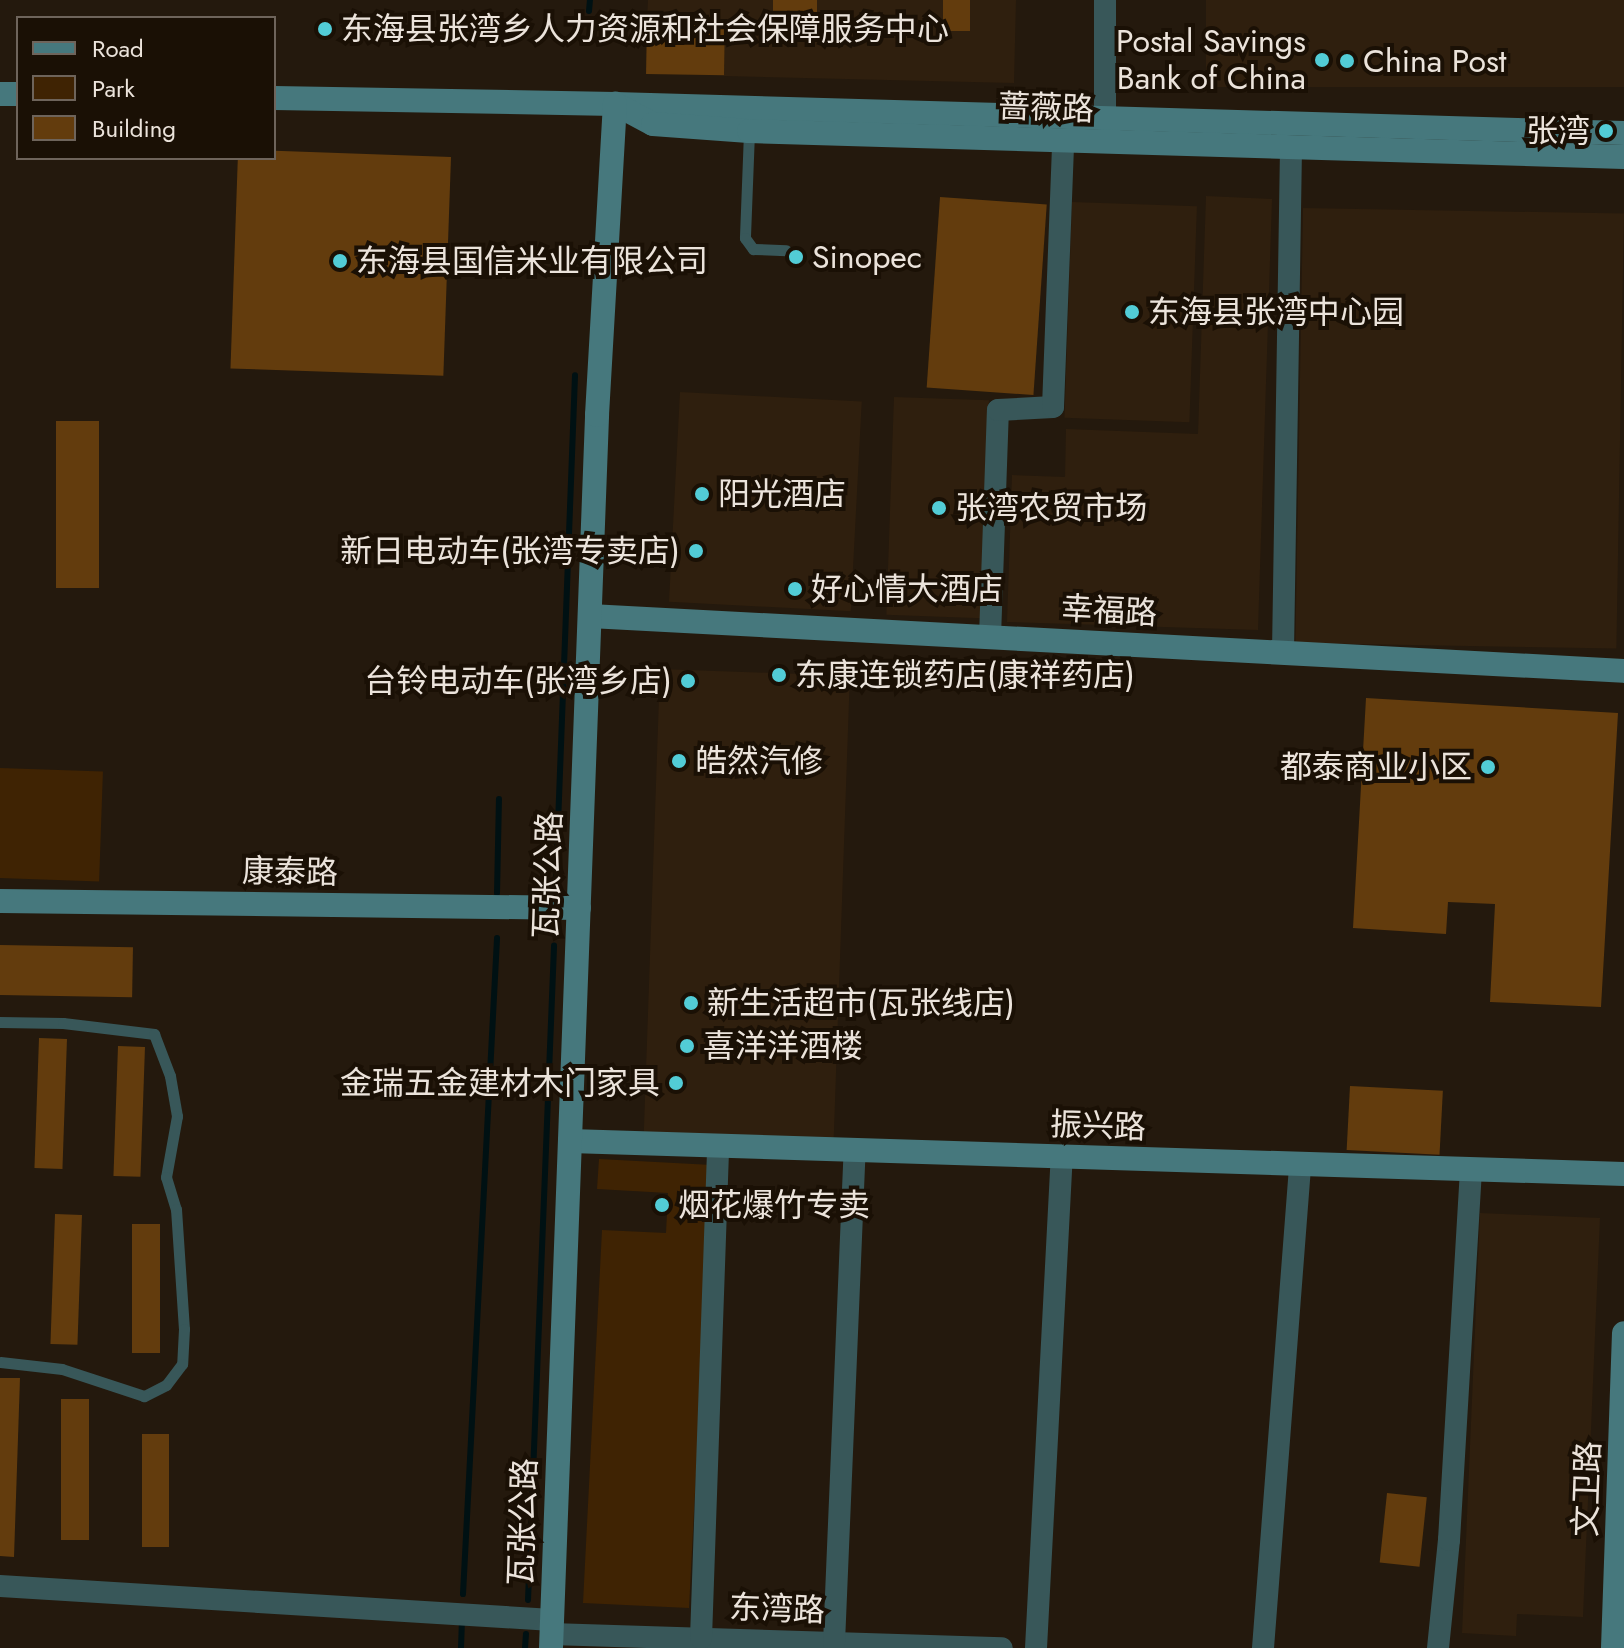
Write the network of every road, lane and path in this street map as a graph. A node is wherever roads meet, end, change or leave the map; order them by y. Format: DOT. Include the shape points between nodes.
graph roads {
  1 [pos="1105,0"];
  2 [pos="276,98"];
  3 [pos="615,104"];
  4 [pos="1105,119"];
  5 [pos="749,131"];
  6 [pos="1624,133"];
  7 [pos="1063,141"];
  8 [pos="1291,148"];
  9 [pos="1624,157"];
  10 [pos="786,250"];
  11 [pos="590,616"];
  12 [pos="990,637"];
  13 [pos="1283,652"];
  14 [pos="1624,671"];
  15 [pos="0,901"];
  16 [pos="579,908"];
  17 [pos="0,1022"];
  18 [pos="570,1141"];
  19 [pos="718,1146"];
  20 [pos="855,1150"];
  21 [pos="1062,1157"];
  22 [pos="1300,1164"];
  23 [pos="1471,1170"];
  24 [pos="1624,1174"];
  25 [pos="1624,1333"];
  26 [pos="0,1362"];
  27 [pos="0,1586"];
  28 [pos="551,1634"];
  29 [pos="701,1638"];
  30 [pos="834,1643"];
  31 [pos="1002,1648"];
  32 [pos="1036,1648"];
  33 [pos="1263,1648"];
  34 [pos="1438,1648"];
  35 [pos="1613,1648"];
  1 -- 4 [label="street"];
  2 -- 3 [label="main road, 蔷薇路"];
  3 -- 4 [label="main road, 蔷薇路"];
  3 -- 5 [label="main road, 蔷薇路" via="653,124"];
  3 -- 11 [label="main road, 瓦张公路"];
  4 -- 6 [label="main road, 蔷薇路"];
  5 -- 7 [label="main road, 蔷薇路"];
  5 -- 10 [label="lane" via="745,238 753,249"];
  7 -- 8 [label="main road, 蔷薇路"];
  7 -- 12 [label="street" via="1053,407 998,410"];
  8 -- 9 [label="main road, 蔷薇路"];
  8 -- 13 [label="street"];
  11 -- 12 [label="main road, 幸福路"];
  11 -- 16 [label="main road, 瓦张公路"];
  12 -- 13 [label="main road, 幸福路"];
  13 -- 14 [label="main road, 幸福路"];
  15 -- 16 [label="main road, 康泰路"];
  16 -- 18 [label="main road, 瓦张公路"];
  17 -- 26 [label="lane" via="154,1034 170,1076 177,1116 166,1177 176,1209 184,1329 182,1364 166,1385 144,1396 62,1369"];
  18 -- 19 [label="main road, 振兴路"];
  18 -- 28 [label="main road, 瓦张公路"];
  19 -- 20 [label="main road, 振兴路"];
  19 -- 29 [label="street"];
  20 -- 21 [label="main road, 振兴路"];
  20 -- 30 [label="street"];
  21 -- 22 [label="main road, 振兴路"];
  21 -- 32 [label="street"];
  22 -- 23 [label="main road, 振兴路"];
  22 -- 33 [label="street"];
  23 -- 24 [label="main road, 振兴路"];
  23 -- 34 [label="street"];
  25 -- 35 [label="main road, 文卫路"];
  27 -- 28 [label="street, 东湾路"];
  28 -- 29 [label="street, 东湾路"];
  29 -- 30 [label="street, 东湾路"];
  30 -- 31 [label="street, 东湾路"];
}
